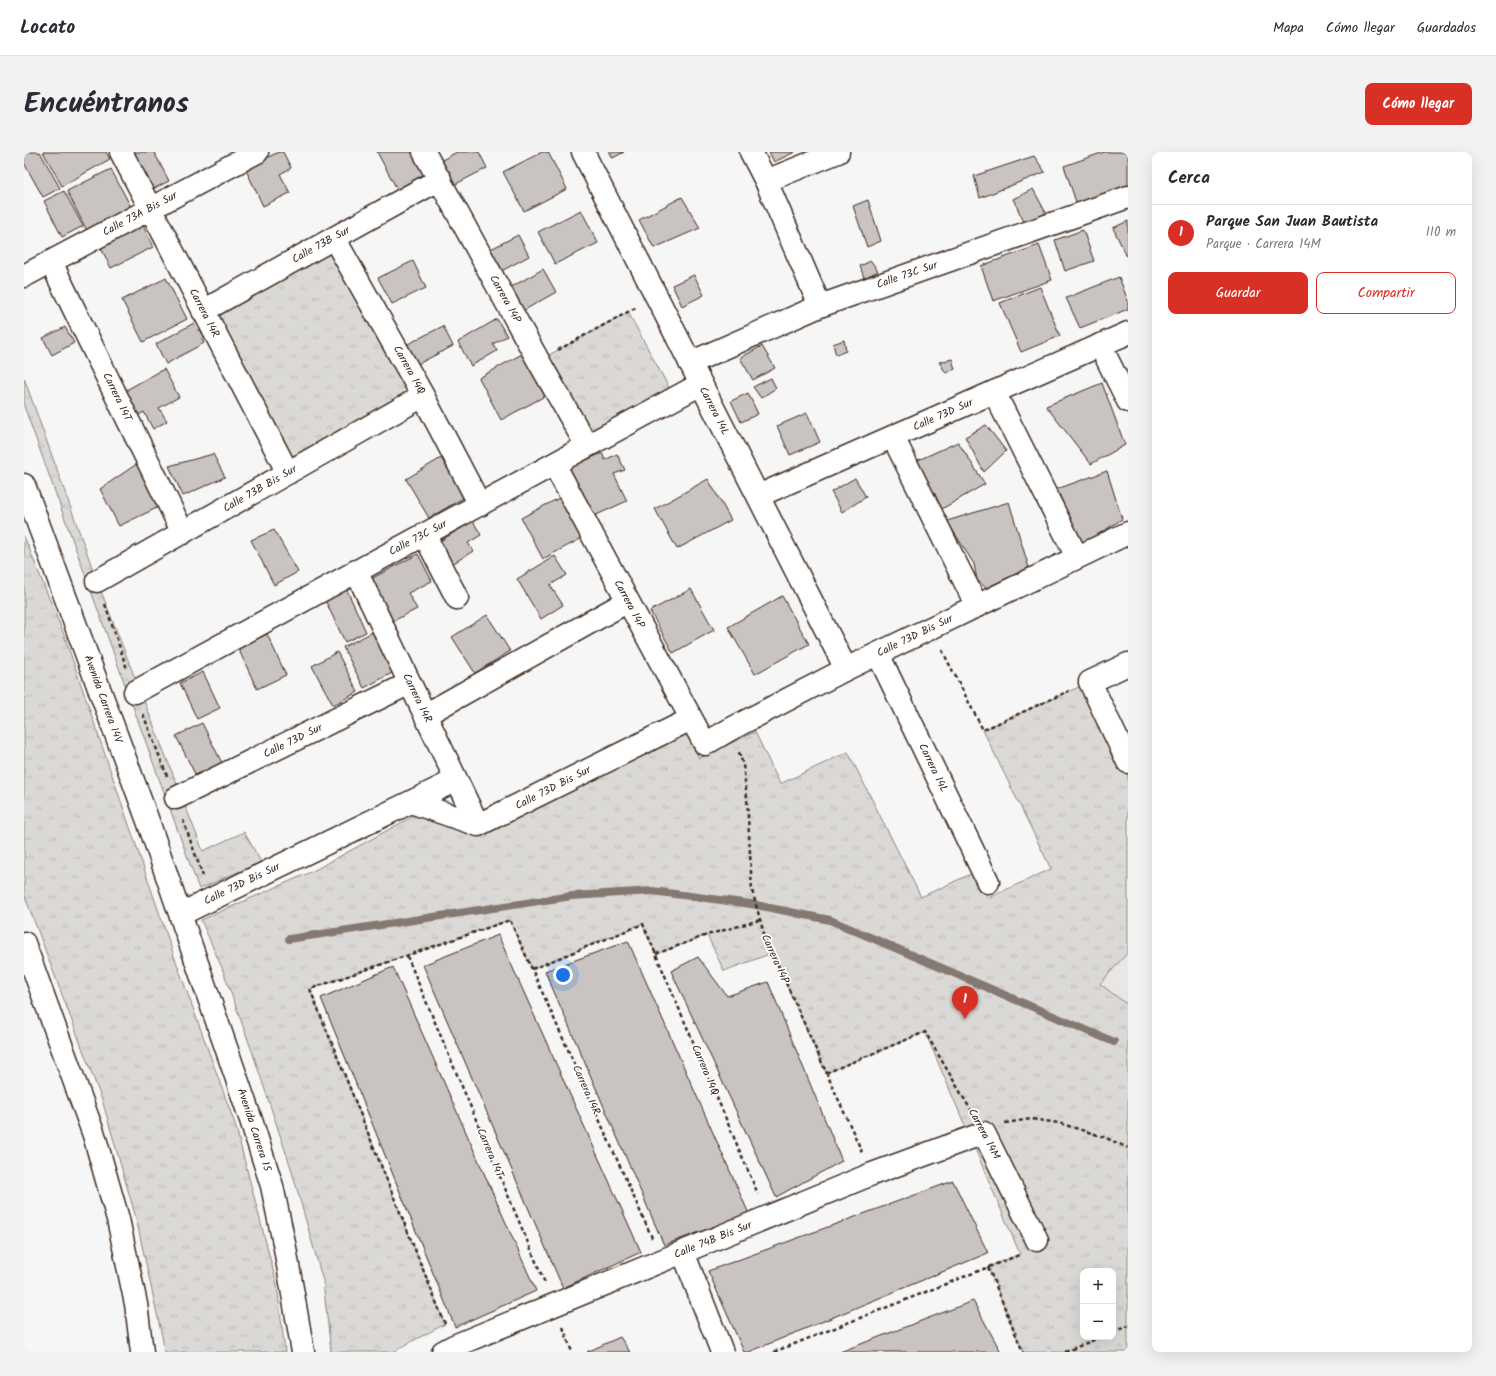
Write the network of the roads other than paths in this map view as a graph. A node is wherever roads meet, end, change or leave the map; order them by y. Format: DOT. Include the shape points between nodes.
graph roads {
  1 [pos="121,152"];
  2 [pos="257,152"];
  3 [pos="424,152"];
  4 [pos="582,152"];
  5 [pos="751,152"];
  6 [pos="838,152"];
  7 [pos="440,179"];
  8 [pos="766,181"];
  9 [pos="1128,197"];
  10 [pos="150,209"];
  11 [pos="334,238"];
  12 [pos="51,262"];
  13 [pos="24,276"];
  14 [pos="820,306"];
  15 [pos="204,311"];
  16 [pos="1128,333"];
  17 [pos="1100,345"];
  18 [pos="690,363"];
  19 [pos="701,384"];
  20 [pos="994,392"];
  21 [pos="424,396"];
  22 [pos="1128,401"];
  23 [pos="893,437"];
  24 [pos="587,446"];
  25 [pos="554,464"];
  26 [pos="288,473"];
  27 [pos="24,485"];
  28 [pos="758,496"];
  29 [pos="480,504"];
  30 [pos="1128,532"];
  31 [pos="182,533"];
  32 [pos="424,534"];
  33 [pos="1077,557"];
  34 [pos="356,571"];
  35 [pos="97,581"];
  36 [pos="457,598"];
  37 [pos="628,601"];
  38 [pos="977,606"];
  39 [pos="878,654"];
  40 [pos="1128,664"];
  41 [pos="846,669"];
  42 [pos="410,683"];
  43 [pos="135,692"];
  44 [pos="425,715"];
  45 [pos="691,719"];
  46 [pos="705,744"];
  47 [pos="1128,762"];
  48 [pos="456,780"];
  49 [pos="176,798"];
  50 [pos="411,802"];
  51 [pos="478,825"];
  52 [pos="988,882"];
  53 [pos="181,914"];
  54 [pos="24,943"];
  55 [pos="984,1132"];
  56 [pos="1037,1240"];
  57 [pos="683,1252"];
  58 [pos="448,1349"];
  59 [pos="142,1352"];
  60 [pos="303,1352"];
  61 [pos="722,1352"];
  1 -- 10 [label="main road, Carrera 14R"];
  2 -- 10 [label="main road, Calle 73A Bis Sur"];
  3 -- 7 [label="main road, Carrera 14P"];
  4 -- 18 [label="main road, Carrera 14L"];
  5 -- 8 [label="main road"];
  6 -- 8 [label="main road"];
  7 -- 11 [label="main road, Calle 73B Sur"];
  7 -- 24 [label="main road, Carrera 14P"];
  8 -- 14 [label="main road"];
  9 -- 14 [label="main road, Calle 73C Sur"];
  10 -- 12 [label="main road, Calle 73A Bis Sur"];
  10 -- 15 [label="main road, Carrera 14R"];
  11 -- 15 [label="main road, Calle 73B Sur"];
  11 -- 21 [label="main road, Carrera 14Q"];
  12 -- 13 [label="main road, Calle 73A Bis Sur"];
  12 -- 31 [label="main road, Carrera 14T"];
  14 -- 18 [label="main road, Calle 73C Sur"];
  15 -- 26 [label="main road, Carrera 14R"];
  16 -- 17 [label="main road, Calle 73D Sur"];
  17 -- 20 [label="main road, Calle 73D Sur"];
  17 -- 22 [label="main road"];
  18 -- 19 [label="main road, Carrera 14L"];
  19 -- 24 [label="main road, Calle 73C Sur"];
  19 -- 28 [label="main road, Carrera 14L"];
  20 -- 23 [label="main road, Calle 73D Sur"];
  20 -- 33 [label="main road"];
  21 -- 26 [label="main road, Calle 73B Bis Sur"];
  21 -- 29 [label="main road, Carrera 14Q"];
  23 -- 28 [label="main road, Calle 73D Sur"];
  23 -- 38 [label="main road"];
  24 -- 25 [label="main road, Calle 73C Sur"];
  25 -- 29 [label="main road, Calle 73C Sur"];
  25 -- 37 [label="main road, Carrera 14P"];
  26 -- 31 [label="main road, Calle 73B Bis Sur"];
  27 -- 53 [label="main road, Avenida Carrera 14V"];
  28 -- 41 [label="main road, Carrera 14L"];
  29 -- 32 [label="main road, Calle 73C Sur"];
  30 -- 33 [label="main road, Calle 73D Bis Sur"];
  31 -- 35 [label="main road, Calle 73B Bis Sur"];
  32 -- 34 [label="main road, Calle 73C Sur"];
  32 -- 36 [label="main road"];
  33 -- 38 [label="main road, Calle 73D Bis Sur"];
  34 -- 42 [label="main road, Carrera 14R"];
  34 -- 43 [label="main road, Calle 73C Sur"];
  37 -- 44 [label="main road"];
  37 -- 45 [label="main road, Carrera 14P"];
  38 -- 39 [label="main road, Calle 73D Bis Sur"];
  39 -- 41 [label="main road, Calle 73D Bis Sur"];
  39 -- 52 [label="main road, Carrera 14L"];
  40 -- 47 [label="main road" via="1090,682"];
  41 -- 46 [label="main road, Calle 73D Bis Sur"];
  42 -- 44 [label="main road, Carrera 14R"];
  42 -- 49 [label="main road, Calle 73D Sur"];
  44 -- 48 [label="main road, Carrera 14R"];
  45 -- 46 [label="main road, Carrera 14P"];
  45 -- 51 [label="main road, Calle 73D Bis Sur"];
  48 -- 50 [label="main road, Calle 73D Bis Sur"];
  48 -- 51 [label="main road, Carrera 14R"];
  50 -- 51 [label="main road"];
  50 -- 53 [label="main road, Calle 73D Bis Sur"];
  53 -- 60 [label="main road, Avenida Carrera 15" via="272,1186"];
  54 -- 59 [label="main road" via="94,1135 118,1219 136,1304"];
  55 -- 56 [label="main road, Carrera 14M"];
  55 -- 57 [label="main road, Calle 74B Bis Sur" via="872,1174"];
  57 -- 58 [label="main road, Calle 74B Bis Sur"];
  57 -- 61 [label="main road"];
}
